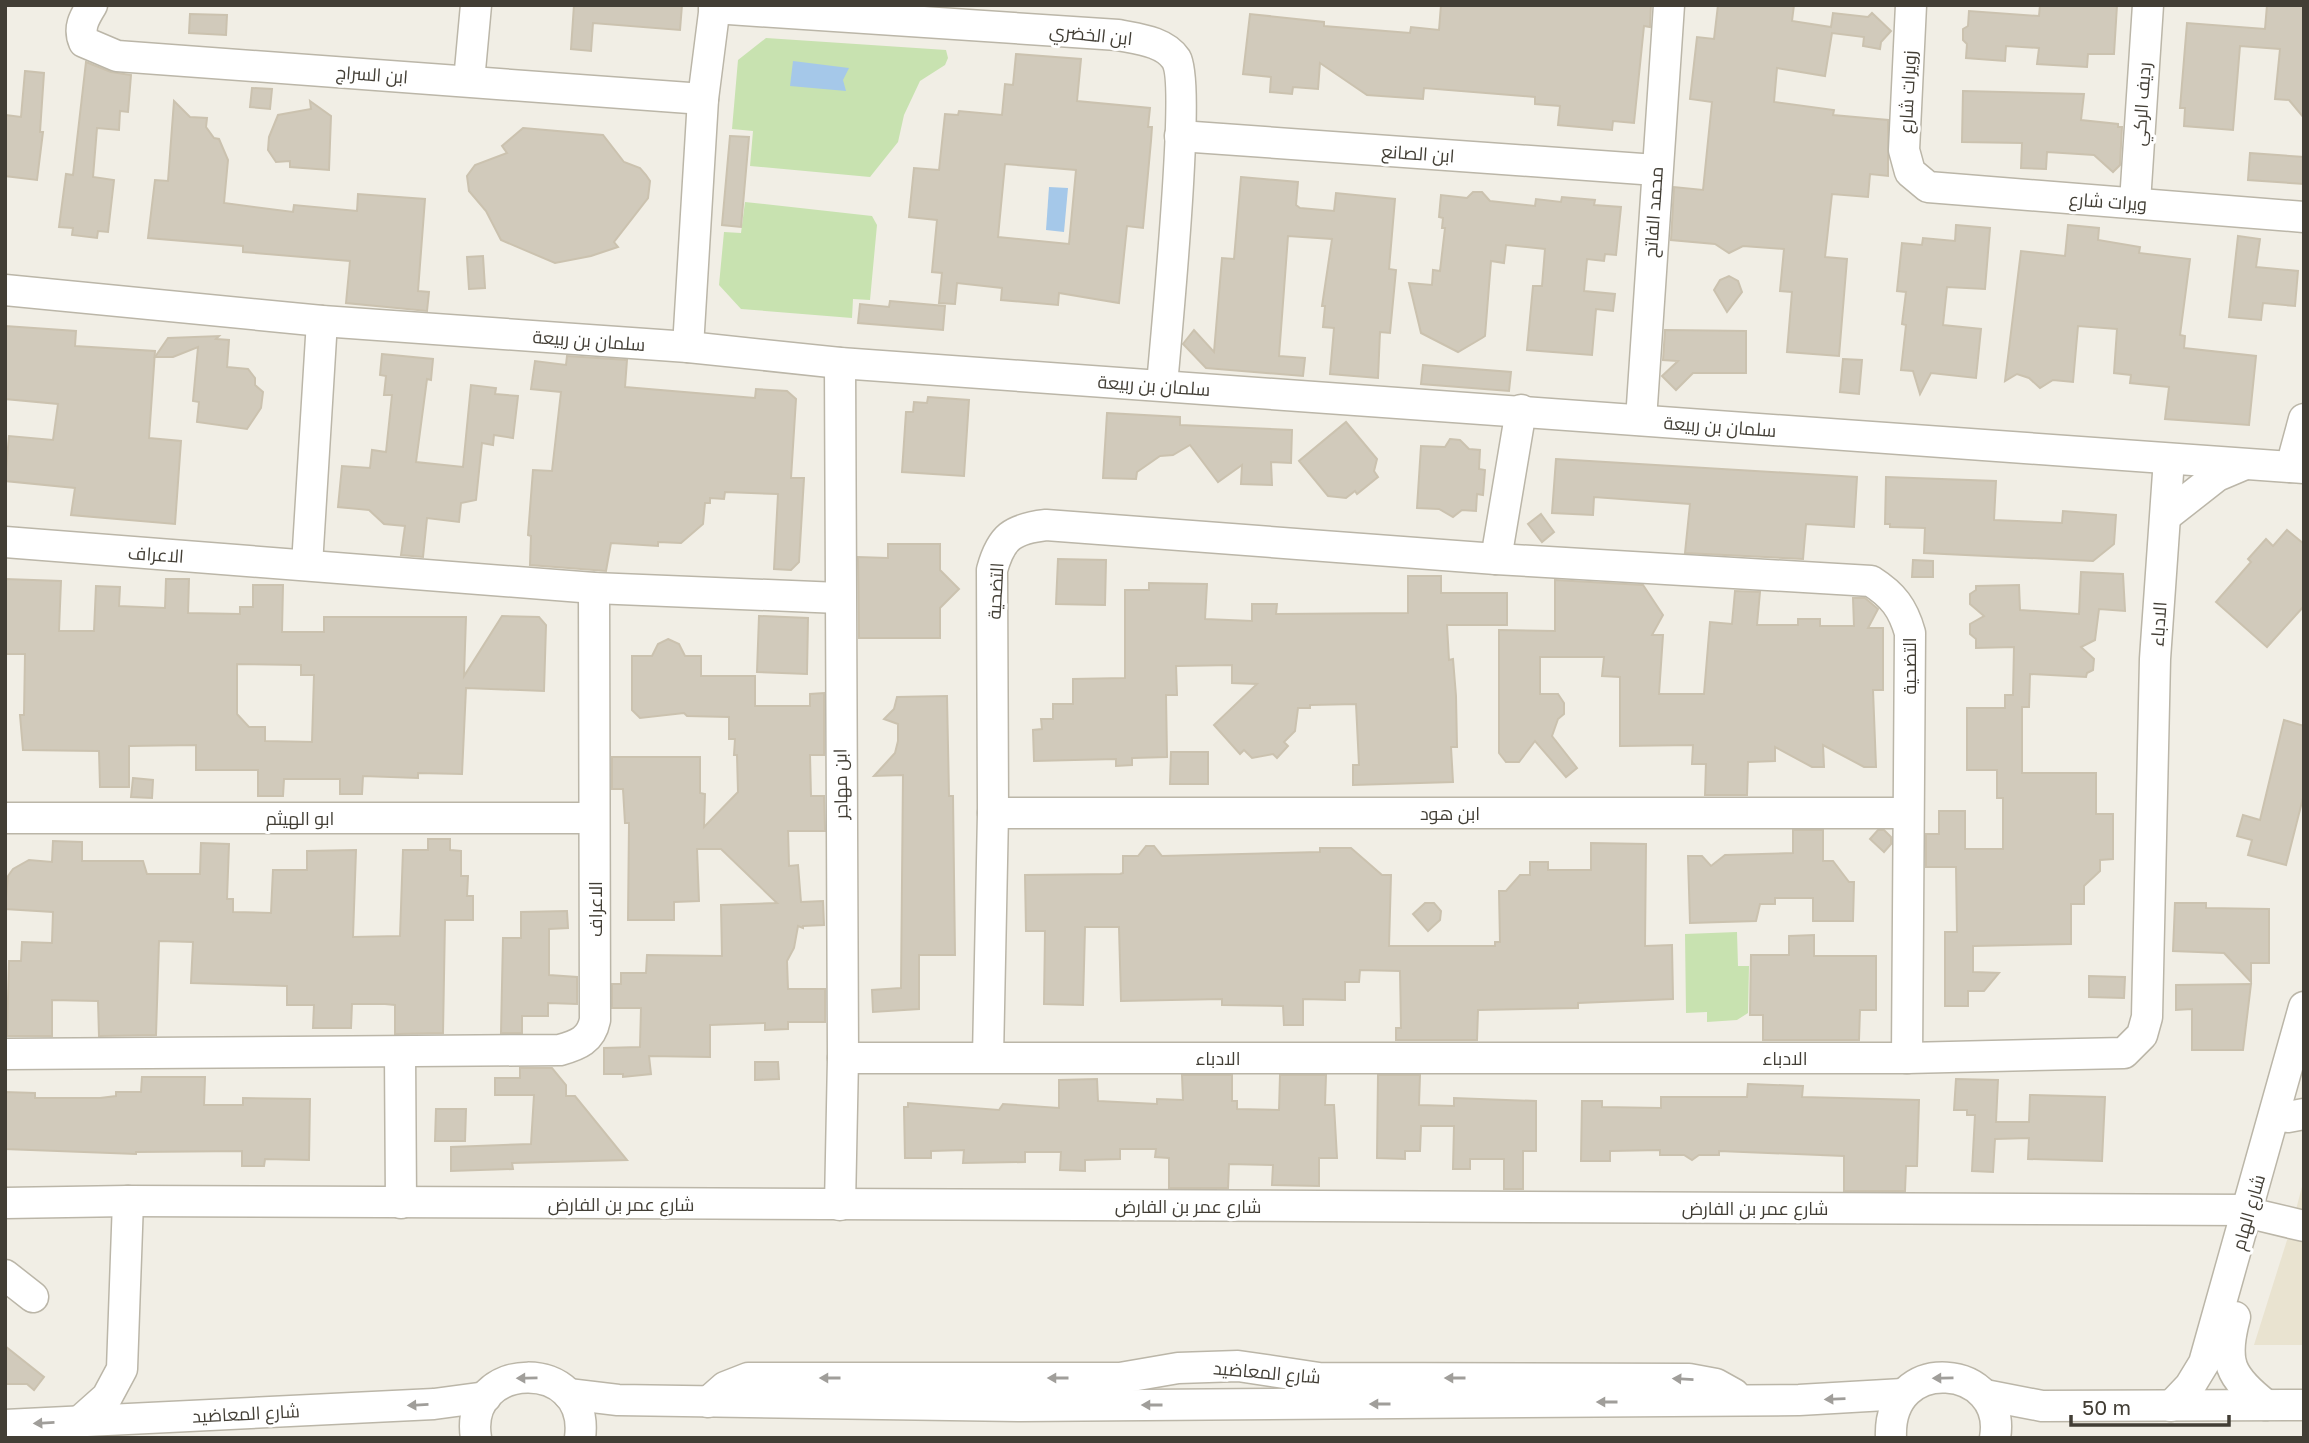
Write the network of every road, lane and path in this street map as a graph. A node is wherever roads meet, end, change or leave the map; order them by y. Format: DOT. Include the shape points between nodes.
graph roads {
  1 [pos="92,5"];
  2 [pos="475,5"];
  3 [pos="1669,5"];
  4 [pos="1911,5"];
  5 [pos="2148,5"];
  6 [pos="714,6"];
  7 [pos="469,81"];
  8 [pos="703,99"];
  9 [pos="1180,136"];
  10 [pos="1656,170"];
  11 [pos="1914,177"];
  12 [pos="2135,202"];
  13 [pos="2304,217"];
  14 [pos="5,290"];
  15 [pos="322,321"];
  16 [pos="688,347"];
  17 [pos="840,363"];
  18 [pos="1162,385"];
  19 [pos="1521,410"];
  20 [pos="2304,419"];
  21 [pos="1641,420"];
  22 [pos="2169,459"];
  23 [pos="2243,465"];
  24 [pos="2297,468"];
  25 [pos="2166,516"];
  26 [pos="5,542"];
  27 [pos="1496,559"];
  28 [pos="307,565"];
  29 [pos="594,588"];
  30 [pos="839,598"];
  31 [pos="993,813"];
  32 [pos="1906,813"];
  33 [pos="5,818"];
  34 [pos="594,818"];
  35 [pos="2304,1007"];
  36 [pos="400,1053"];
  37 [pos="5,1054"];
  38 [pos="988,1057"];
  39 [pos="843,1058"];
  40 [pos="2304,1058"];
  41 [pos="1907,1059"];
  42 [pos="2296,1115"];
  43 [pos="128,1201"];
  44 [pos="5,1203"];
  45 [pos="401,1203"];
  46 [pos="840,1205"];
  47 [pos="2255,1213"];
  48 [pos="2304,1226"];
  49 [pos="5,1275"];
  50 [pos="33,1297"];
  51 [pos="122,1369"];
  52 [pos="568,1394"];
  53 [pos="1903,1394"];
  54 [pos="1984,1395"];
  55 [pos="486,1398"];
  56 [pos="2266,1405"];
  57 [pos="2304,1405"];
  58 [pos="2171,1406"];
  59 [pos="163,1418"];
  60 [pos="80,1421"];
  61 [pos="5,1425"];
  62 [pos="476,1438"];
  63 [pos="580,1438"];
  64 [pos="1891,1438"];
  65 [pos="1995,1438"];
  1 -- 7 [label="street, ابن السراج" via="82,22 84,43 117,56"];
  2 -- 7 [label="street"];
  3 -- 10 [label="street, محمد الفاتح"];
  4 -- 11 [label="street, زويرات شارع" via="1904,150"];
  5 -- 12 [label="street, رديف الركي"];
  6 -- 8 [label="street"];
  6 -- 9 [label="street, ابن الخضري" via="1149,41 1168,50 1179,67"];
  7 -- 8 [label="street, ابن السراج"];
  8 -- 16 [label="street"];
  9 -- 10 [label="street, ابن الصانع"];
  9 -- 18 [label="street, ابن الخضري"];
  10 -- 21 [label="street, محمد الفاتح"];
  11 -- 12 [label="street, ويرات شارع" via="1935,188"];
  12 -- 13 [label="street, ويرات شارع"];
  14 -- 15 [label="street, سلمان بن ربيعة"];
  15 -- 16 [label="street, سلمان بن ربيعة"];
  15 -- 28 [label="street"];
  16 -- 17 [label="street, سلمان بن ربيعة"];
  17 -- 18 [label="street, سلمان بن ربيعة"];
  17 -- 30 [label="street, ابن مهاجر"];
  18 -- 19 [label="street, سلمان بن ربيعة"];
  19 -- 21 [label="street, سلمان بن ربيعة"];
  19 -- 27 [label="street"];
  20 -- 24 [label="street"];
  21 -- 22 [label="street, سلمان بن ربيعة"];
  22 -- 23 [label="street, سلمان بن ربيعة"];
  22 -- 25 [label="street, الادباء"];
  23 -- 24 [label="street, سلمان بن ربيعة"];
  23 -- 25 [label="street" via="2217,476"];
  25 -- 41 [label="street, الادباء" via="2155,659 2147,1017 2142,1035 2135,1045 2115,1055"];
  26 -- 28 [label="street, الاعراف"];
  27 -- 31 [label="street, التضحية" via="1046,525 1012,534 999,547 992,570"];
  27 -- 32 [label="street, التضحية" via="1871,581 1883,588 1897,601 1910,633"];
  28 -- 29 [label="street, الاعراف"];
  29 -- 30 [label="street, الاعراف"];
  29 -- 34 [label="street, الاعراف"];
  30 -- 39 [label="street, ابن مهاجر"];
  31 -- 32 [label="street, ابن هود"];
  31 -- 38 [label="street, التضحية"];
  32 -- 41 [label="street, التضحية"];
  33 -- 34 [label="street, ابو الهيثم"];
  34 -- 36 [label="street, الاعراف" via="595,1020 588,1036 560,1050"];
  35 -- 47 [label="street, شارع الهام"];
  36 -- 37 [label="street, الاعراف"];
  36 -- 45 [label="street"];
  38 -- 39 [label="street, الادباء"];
  38 -- 41 [label="street, الادباء"];
  39 -- 46 [label="street, ابن مهاجر"];
  40 -- 42 [label="street, شارع الهام"];
  42 -- 47 [label="street, شارع الهام"];
  43 -- 44 [label="street, شارع عمر بن الفارض"];
  43 -- 45 [label="street, شارع عمر بن الفارض"];
  43 -- 51 [label="street"];
  45 -- 46 [label="street, شارع عمر بن الفارض"];
  46 -- 47 [label="street, شارع عمر بن الفارض"];
  47 -- 48 [label="street, شارع عمر بن الفارض"];
  47 -- 56 [label="street, شارع الهام" via="2227,1346 2238,1379"];
  47 -- 58 [label="street, شارع الهام" via="2204,1363"];
  49 -- 50 [label="street"];
  51 -- 59 [label="street" via="138,1395"];
  51 -- 60 [label="street" via="107,1397"];
  53 -- 52 [label="street, شارع المعاضيد, one-way" via="1746,1401 1020,1406 618,1400"];
  52 -- 55 [label="street, one-way" via="549,1381 526,1376 503,1382"];
  52 -- 63 [label="street" via="579,1417"];
  54 -- 53 [label="street, one-way" via="1953,1377 1917,1382"];
  53 -- 64 [label="street" via="1890,1423"];
  54 -- 58 [label="street" via="2042,1406"];
  54 -- 65 [label="street" via="1994,1413"];
  55 -- 59 [label="street, شارع المعاضيد, one-way"];
  55 -- 62 [label="street" via="477,1414"];
  56 -- 57 [label="street"];
  56 -- 58 [label="street"];
  59 -- 60 [label="street, شارع المعاضيد"];
  60 -- 61 [label="street, شارع المعاضيد, one-way"];
}
